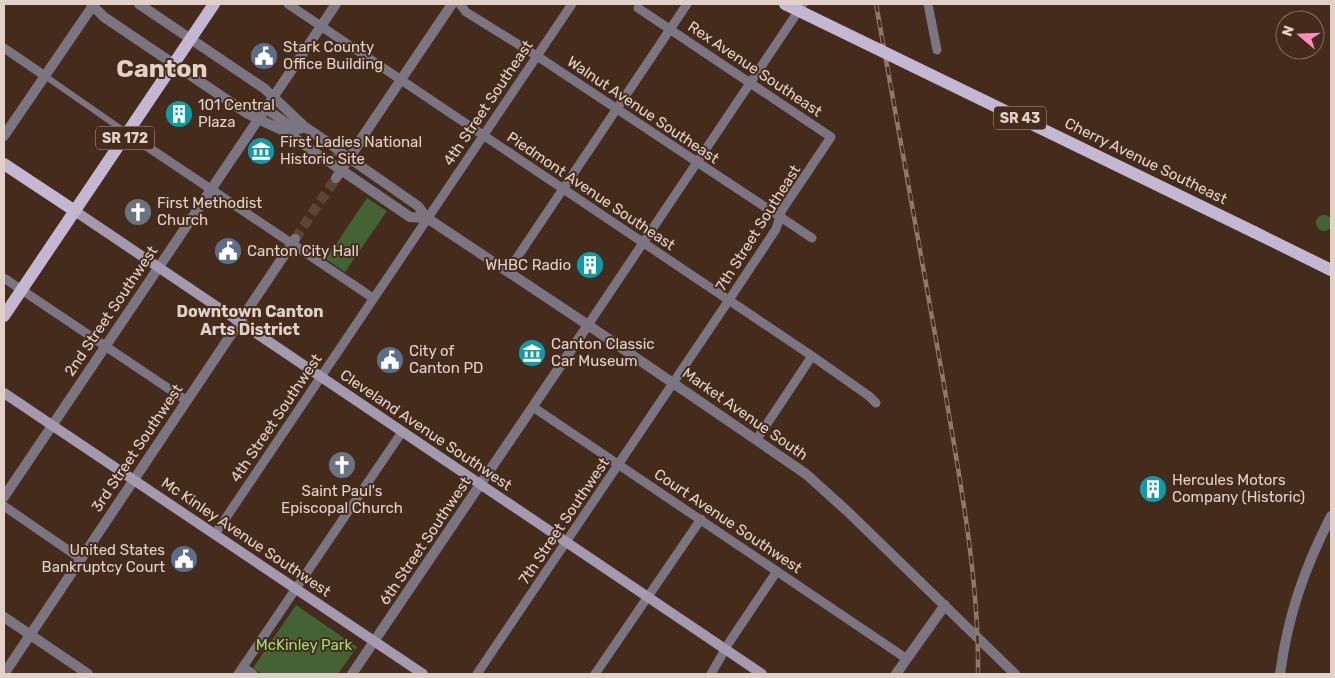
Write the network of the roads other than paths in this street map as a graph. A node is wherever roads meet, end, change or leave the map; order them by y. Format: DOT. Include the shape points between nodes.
graph roads {
  1 [pos="93,4"];
  2 [pos="139,4"];
  3 [pos="214,4"];
  4 [pos="288,4"];
  5 [pos="336,4"];
  6 [pos="452,4"];
  7 [pos="460,4"];
  8 [pos="572,4"];
  9 [pos="687,4"];
  10 [pos="785,4"];
  11 [pos="803,4"];
  12 [pos="928,4"];
  13 [pos="638,8"];
  14 [pos="320,26"];
  15 [pos="671,29"];
  16 [pos="191,38"];
  17 [pos="4,48"];
  18 [pos="937,50"];
  19 [pos="537,56"];
  20 [pos="174,64"];
  21 [pos="45,76"];
  22 [pos="401,80"];
  23 [pos="751,82"];
  24 [pos="272,98"];
  25 [pos="265,108"];
  26 [pos="616,108"];
  27 [pos="259,118"];
  28 [pos="305,127"];
  29 [pos="128,133"];
  30 [pos="483,135"];
  31 [pos="4,136"];
  32 [pos="832,137"];
  33 [pos="333,156"];
  34 [pos="697,162"];
  35 [pos="4,164"];
  36 [pos="342,168"];
  37 [pos="563,188"];
  38 [pos="211,189"];
  39 [pos="398,192"];
  40 [pos="390,204"];
  41 [pos="75,211"];
  42 [pos="780,217"];
  43 [pos="427,218"];
  44 [pos="812,238"];
  45 [pos="293,241"];
  46 [pos="643,243"];
  47 [pos="158,268"];
  48 [pos="1331,270"];
  49 [pos="508,271"];
  50 [pos="4,278"];
  51 [pos="22,290"];
  52 [pos="373,298"];
  53 [pos="729,300"];
  54 [pos="4,316"];
  55 [pos="239,323"];
  56 [pos="588,325"];
  57 [pos="105,346"];
  58 [pos="812,356"];
  59 [pos="320,377"];
  60 [pos="674,383"];
  61 [pos="4,393"];
  62 [pos="187,401"];
  63 [pos="876,403"];
  64 [pos="534,407"];
  65 [pos="52,426"];
  66 [pos="402,432"];
  67 [pos="757,439"];
  68 [pos="619,464"];
  69 [pos="134,480"];
  70 [pos="481,485"];
  71 [pos="4,497"];
  72 [pos="4,506"];
  73 [pos="1331,516"];
  74 [pos="701,519"];
  75 [pos="215,534"];
  76 [pos="566,542"];
  77 [pos="82,559"];
  78 [pos="777,571"];
  79 [pos="296,588"];
  80 [pos="648,598"];
  81 [pos="945,605"];
  82 [pos="4,617"];
  83 [pos="30,635"];
  84 [pos="374,641"];
  85 [pos="726,650"];
  86 [pos="907,659"];
  87 [pos="240,671"];
  88 [pos="4,674"];
  89 [pos="88,674"];
  90 [pos="253,674"];
  91 [pos="352,674"];
  92 [pos="423,674"];
  93 [pos="477,674"];
  94 [pos="595,674"];
  95 [pos="711,674"];
  96 [pos="762,674"];
  97 [pos="896,674"];
  98 [pos="1015,674"];
  99 [pos="1280,674"];
  1 -- 20 [label="street, Market Avenue South" via="104,17"];
  1 -- 21 [label="street"];
  2 -- 16 [label="street, Market Avenue South"];
  3 -- 16 [label="main road, SR 172"];
  4 -- 14 [label="street, Piedmont Avenue Southeast"];
  5 -- 14 [label="street, 2nd Street Southwest"];
  6 -- 22 [label="street"];
  7 -- 19 [label="street, Walnut Avenue Southeast" via="466,12"];
  8 -- 19 [label="street, 4th Street Southeast"];
  9 -- 15 [label="street"];
  10 -- 48 [label="main road, Cherry Avenue Southeast / SR 43, bridge"];
  11 -- 23 [label="street"];
  12 -- 18 [label="street"];
  13 -- 15 [label="street, Rex Avenue Southeast"];
  14 -- 22 [label="street, Piedmont Avenue Southeast"];
  14 -- 24 [label="street, 2nd Street Southwest"];
  15 -- 23 [label="street, Rex Avenue Southeast"];
  15 -- 26 [label="street"];
  16 -- 20 [label="main road, SR 172"];
  16 -- 24 [label="street, Market Avenue South" via="265,89"];
  17 -- 21 [label="street"];
  19 -- 26 [label="street, Walnut Avenue Southeast"];
  19 -- 30 [label="street, 4th Street Southeast"];
  20 -- 27 [label="street, Market Avenue South" via="248,114"];
  20 -- 29 [label="main road, SR 172"];
  21 -- 29 [label="street"];
  21 -- 31 [label="street"];
  22 -- 30 [label="street, Piedmont Avenue Southeast"];
  22 -- 36 [label="street"];
  23 -- 32 [label="street, Rex Avenue Southeast"];
  23 -- 34 [label="street"];
  24 -- 25 [label="street, 2nd Street Southwest"];
  24 -- 28 [label="street, Market Avenue South"];
  25 -- 27 [label="street, 2nd Street Southwest"];
  25 -- 28 [label="street" via="296,130"];
  26 -- 34 [label="street, Walnut Avenue Southeast"];
  26 -- 37 [label="street"];
  27 -- 33 [label="street, Market Avenue South" via="311,149"];
  27 -- 38 [label="street, 2nd Street Southwest"];
  28 -- 33 [label="street, Market Avenue South"];
  29 -- 38 [label="street"];
  29 -- 41 [label="main road, SR 172"];
  30 -- 37 [label="street, Piedmont Avenue Southeast"];
  30 -- 43 [label="street, 4th Street Southeast"];
  32 -- 42 [label="street, 7th Street Southeast"];
  33 -- 36 [label="street, Market Avenue South"];
  33 -- 36 [label="street, Market Avenue South"];
  34 -- 42 [label="street, Walnut Avenue Southeast"];
  34 -- 46 [label="street"];
  35 -- 41 [label="main road"];
  36 -- 39 [label="street, Market Avenue South"];
  36 -- 40 [label="street, Market Avenue South"];
  37 -- 46 [label="street, Piedmont Avenue Southeast"];
  37 -- 49 [label="street"];
  38 -- 45 [label="street"];
  38 -- 47 [label="street, 2nd Street Southwest"];
  39 -- 40 [label="street"];
  39 -- 43 [label="street, Market Avenue South" via="418,206"];
  40 -- 43 [label="street, Market Avenue South" via="410,217"];
  41 -- 47 [label="main road, Cleveland Avenue Southwest"];
  41 -- 51 [label="main road, SR 172"];
  42 -- 44 [label="street, Walnut Avenue Southeast"];
  42 -- 53 [label="street, 7th Street Southeast" via="776,229"];
  43 -- 49 [label="street, Market Avenue South"];
  43 -- 52 [label="street, 4th Street Southwest"];
  45 -- 52 [label="street"];
  45 -- 55 [label="street, 3rd Street Southwest"];
  46 -- 53 [label="street, Piedmont Avenue Southeast"];
  46 -- 56 [label="street"];
  47 -- 55 [label="main road, Cleveland Avenue Southwest"];
  47 -- 57 [label="street, 2nd Street Southwest"];
  49 -- 56 [label="street, Market Avenue South"];
  50 -- 51 [label="street"];
  51 -- 54 [label="main road, SR 172"];
  51 -- 57 [label="street"];
  52 -- 59 [label="street, 4th Street Southwest"];
  53 -- 58 [label="street, Piedmont Avenue Southeast"];
  53 -- 60 [label="street, 7th Street Southeast"];
  55 -- 59 [label="main road, Cleveland Avenue Southwest"];
  55 -- 62 [label="street, 3rd Street Southwest"];
  56 -- 60 [label="street, Market Avenue South"];
  56 -- 64 [label="street, 6th Street Southwest"];
  57 -- 62 [label="street"];
  57 -- 65 [label="street, 2nd Street Southwest"];
  58 -- 63 [label="street, Piedmont Avenue Southeast"];
  58 -- 67 [label="street"];
  59 -- 66 [label="main road, Cleveland Avenue Southwest"];
  59 -- 75 [label="street, 4th Street Southwest"];
  60 -- 67 [label="street, Market Avenue South"];
  60 -- 68 [label="street, 7th Street Southwest"];
  61 -- 65 [label="main road, Mc Kinley Avenue Southwest"];
  62 -- 69 [label="street, 3rd Street Southwest"];
  64 -- 68 [label="street, Court Avenue Southwest"];
  64 -- 70 [label="street, 6th Street Southwest"];
  65 -- 69 [label="main road, Mc Kinley Avenue Southwest"];
  65 -- 71 [label="street, 2nd Street Southwest"];
  66 -- 70 [label="main road, Cleveland Avenue Southwest"];
  66 -- 79 [label="street"];
  67 -- 81 [label="street, Market Avenue South" via="820,486"];
  68 -- 74 [label="street, Court Avenue Southwest"];
  68 -- 76 [label="street, 7th Street Southwest"];
  69 -- 75 [label="main road, Mc Kinley Avenue Southwest"];
  69 -- 77 [label="street, 3rd Street Southwest"];
  70 -- 76 [label="main road, Cleveland Avenue Southwest"];
  70 -- 84 [label="street, 6th Street Southwest"];
  72 -- 77 [label="street"];
  73 -- 99 [label="street" via="1307,565 1293,604"];
  74 -- 78 [label="street, Court Avenue Southwest"];
  74 -- 80 [label="street"];
  75 -- 79 [label="main road, Mc Kinley Avenue Southwest"];
  76 -- 80 [label="main road, Cleveland Avenue Southwest"];
  76 -- 93 [label="street, 7th Street Southwest"];
  77 -- 83 [label="street, 3rd Street Southwest"];
  78 -- 85 [label="street"];
  78 -- 86 [label="street, Court Avenue Southwest"];
  79 -- 84 [label="main road, Mc Kinley Avenue Southwest"];
  79 -- 87 [label="street"];
  80 -- 85 [label="main road, Cleveland Avenue Southwest"];
  80 -- 94 [label="street"];
  81 -- 86 [label="street"];
  81 -- 98 [label="street, Market Avenue South"];
  82 -- 83 [label="street"];
  83 -- 88 [label="street, 3rd Street Southwest"];
  83 -- 89 [label="street"];
  84 -- 91 [label="street, 6th Street Southwest"];
  84 -- 92 [label="main road, Mc Kinley Avenue Southwest"];
  85 -- 95 [label="street"];
  85 -- 96 [label="main road, Cleveland Avenue Southwest"];
  86 -- 97 [label="street"];
  87 -- 90 [label="street"];
}
